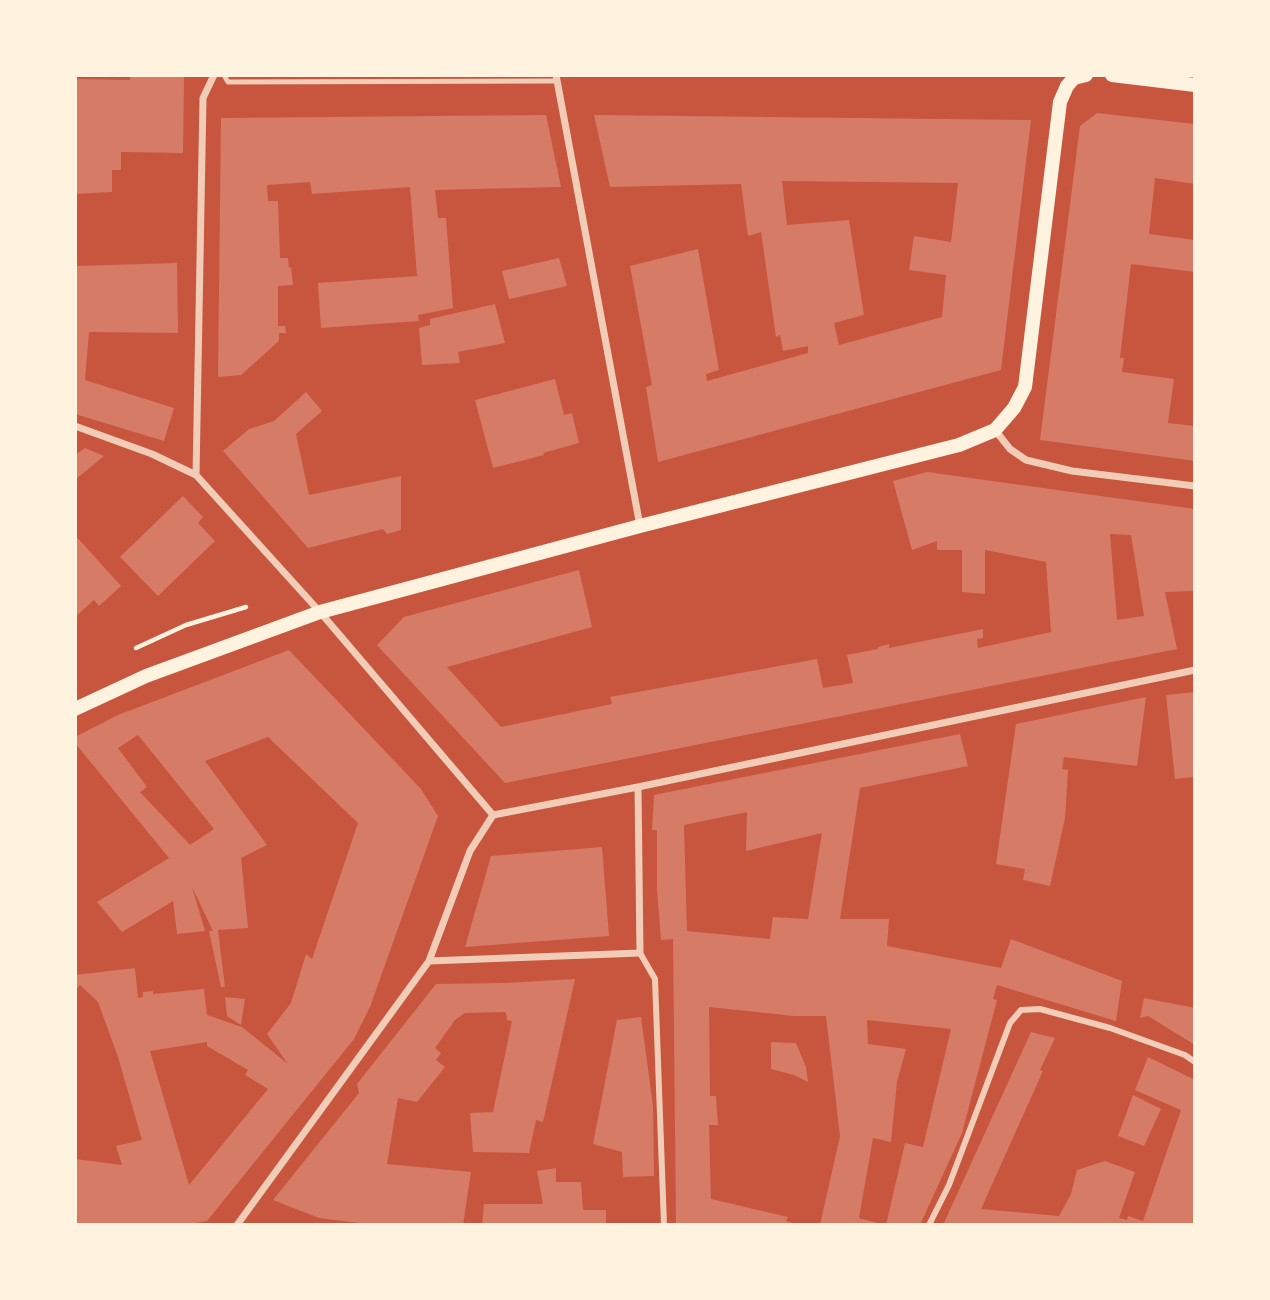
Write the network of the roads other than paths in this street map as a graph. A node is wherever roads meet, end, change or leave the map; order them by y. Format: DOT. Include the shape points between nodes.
graph roads {
  1 [pos="214,75"];
  2 [pos="224,75"];
  3 [pos="1112,75"];
  4 [pos="1074,76"];
  5 [pos="556,78"];
  6 [pos="1195,85"];
  7 [pos="75,426"];
  8 [pos="995,430"];
  9 [pos="196,475"];
  10 [pos="1195,486"];
  11 [pos="640,526"];
  12 [pos="320,612"];
  13 [pos="1195,670"];
  14 [pos="75,709"];
  15 [pos="638,787"];
  16 [pos="493,815"];
  17 [pos="639,953"];
  18 [pos="429,961"];
  19 [pos="1195,1062"];
  20 [pos="236,1225"];
  21 [pos="664,1225"];
  22 [pos="929,1225"];
  1 -- 9 [label="street" via="203,99"];
  2 -- 5 [label="lane" via="228,82"];
  3 -- 6 [label="main road"];
  4 -- 8 [label="main road" via="1063,94 1056,122 1026,387"];
  5 -- 11 [label="street"];
  7 -- 9 [label="street"];
  8 -- 10 [label="street" via="1026,460 1072,471"];
  8 -- 11 [label="main road" via="960,445"];
  9 -- 12 [label="street"];
  11 -- 12 [label="main road"];
  12 -- 14 [label="main road" via="146,676"];
  12 -- 16 [label="street"];
  13 -- 15 [label="street"];
  15 -- 16 [label="street"];
  15 -- 17 [label="street"];
  16 -- 18 [label="street" via="470,851"];
  17 -- 18 [label="street"];
  17 -- 21 [label="street" via="655,979"];
  18 -- 20 [label="street"];
  19 -- 22 [label="street" via="1110,1028 1040,1009 1021,1010 1010,1023 949,1185"];
}
